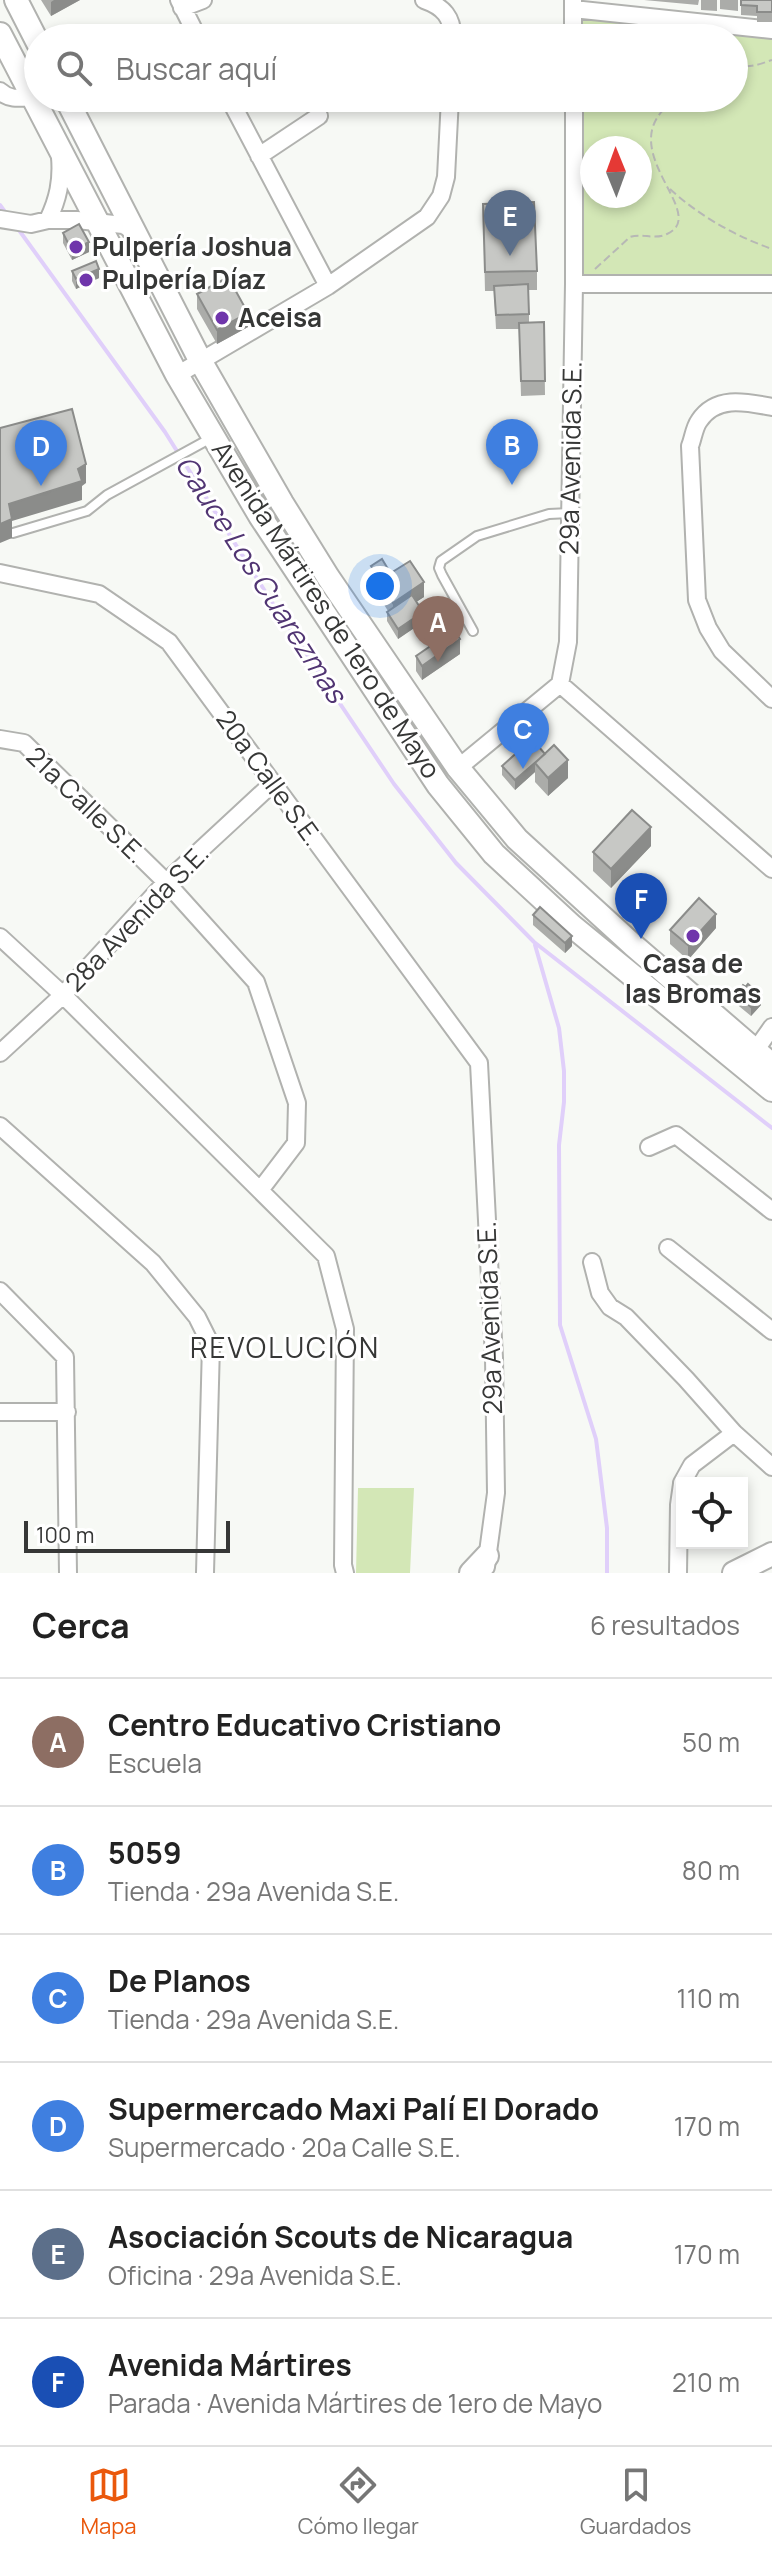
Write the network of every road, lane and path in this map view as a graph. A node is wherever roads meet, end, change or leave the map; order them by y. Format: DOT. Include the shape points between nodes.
graph roads {
  1 [pos="16,0"];
  2 [pos="203,0"];
  3 [pos="431,3"];
  4 [pos="181,4"];
  5 [pos="573,5"];
  6 [pos="28,24"];
  7 [pos="191,24"];
  8 [pos="452,24"];
  9 [pos="724,24"];
  10 [pos="748,27"];
  11 [pos="772,30"];
  12 [pos="0,34"];
  13 [pos="772,60"];
  14 [pos="748,66"];
  15 [pos="24,83"];
  16 [pos="0,91"];
  17 [pos="24,98"];
  18 [pos="39,112"];
  19 [pos="73,112"];
  20 [pos="236,112"];
  21 [pos="449,112"];
  22 [pos="574,112"];
  23 [pos="662,112"];
  24 [pos="319,116"];
  25 [pos="60,152"];
  26 [pos="259,156"];
  27 [pos="666,185"];
  28 [pos="0,219"];
  29 [pos="48,220"];
  30 [pos="97,222"];
  31 [pos="135,231"];
  32 [pos="772,249"];
  33 [pos="574,284"];
  34 [pos="772,284"];
  35 [pos="328,286"];
  36 [pos="201,362"];
  37 [pos="177,375"];
  38 [pos="772,407"];
  39 [pos="207,440"];
  40 [pos="282,503"];
  41 [pos="570,513"];
  42 [pos="260,516"];
  43 [pos="13,533"];
  44 [pos="0,573"];
  45 [pos="473,631"];
  46 [pos="560,684"];
  47 [pos="772,699"];
  48 [pos="0,739"];
  49 [pos="458,768"];
  50 [pos="273,783"];
  51 [pos="772,869"];
  52 [pos="166,882"];
  53 [pos="0,937"];
  54 [pos="63,995"];
  55 [pos="772,1027"];
  56 [pos="0,1053"];
  57 [pos="756,1061"];
  58 [pos="479,1063"];
  59 [pos="772,1090"];
  60 [pos="0,1126"];
  61 [pos="649,1147"];
  62 [pos="261,1189"];
  63 [pos="772,1211"];
  64 [pos="668,1248"];
  65 [pos="592,1262"];
  66 [pos="0,1291"];
  67 [pos="772,1331"];
  68 [pos="0,1412"];
  69 [pos="67,1412"];
  70 [pos="734,1433"];
  71 [pos="772,1467"];
  72 [pos="685,1477"];
  73 [pos="678,1549"];
  74 [pos="772,1557"];
  75 [pos="486,1565"];
  76 [pos="68,1573"];
  77 [pos="205,1573"];
  78 [pos="345,1573"];
  79 [pos="471,1573"];
  80 [pos="678,1573"];
  81 [pos="734,1573"];
  82 [pos="763,1573"];
  1 -- 6 [label="main road"];
  2 -- 4 [label="street"];
  3 -- 8 [label="street"];
  4 -- 7 [label="street"];
  5 -- 9 [label="street"];
  10 -- 11 [label="street"];
  12 -- 15 [label="main road, Avenida Mártires de 1ero de Mayo"];
  13 -- 14 [label="path"];
  16 -- 17 [label="street"];
  18 -- 25 [label="main road, Avenida Mártires de 1ero de Mayo"];
  19 -- 31 [label="main road, Avenida Mártires de 1ero de Mayo"];
  20 -- 26 [label="street"];
  21 -- 35 [label="street" via="446,177 427,217"];
  22 -- 33 [label="street, 29a Avenida S.E."];
  23 -- 27 [label="path" via="650,139"];
  24 -- 26 [label="street"];
  25 -- 29 [label="street" via="62,176"];
  25 -- 30 [label="main road, Avenida Mártires de 1ero de Mayo"];
  26 -- 35 [label="street"];
  27 -- 32 [label="path" via="733,233"];
  27 -- 33 [label="path" via="679,210 675,229 657,237 630,237"];
  28 -- 29 [label="street"];
  29 -- 30 [label="street"];
  30 -- 31 [label="street"];
  30 -- 37 [label="main road, Avenida Mártires de 1ero de Mayo"];
  31 -- 36 [label="main road, Avenida Mártires de 1ero de Mayo"];
  33 -- 34 [label="street"];
  33 -- 41 [label="street, 29a Avenida S.E."];
  35 -- 36 [label="street"];
  36 -- 37 [label="street"];
  36 -- 40 [label="main road, Avenida Mártires de 1ero de Mayo"];
  37 -- 39 [label="main road, Avenida Mártires de 1ero de Mayo"];
  38 -- 47 [label="street" via="734,400 712,408 698,422 690,446 697,600 722,651"];
  39 -- 42 [label="main road, Avenida Mártires de 1ero de Mayo"];
  39 -- 43 [label="lane" via="87,511"];
  40 -- 42 [label="main road"];
  40 -- 49 [label="main road, Avenida Mártires de 1ero de Mayo"];
  41 -- 45 [label="lane" via="549,514 477,536 441,561 442,575"];
  41 -- 46 [label="street, 29a Avenida S.E." via="568,642"];
  42 -- 57 [label="main road, Avenida Mártires de 1ero de Mayo" via="438,785 494,854 572,926"];
  44 -- 50 [label="street, 20a Calle S.E." via="99,594 169,642"];
  46 -- 49 [label="street"];
  46 -- 51 [label="street"];
  48 -- 52 [label="street, 21a Calle S.E." via="24,743"];
  49 -- 57 [label="main road, Avenida Mártires de 1ero de Mayo" via="517,839"];
  50 -- 52 [label="street, 28a Avenida S.E."];
  50 -- 58 [label="street, 20a Calle S.E."];
  52 -- 54 [label="street, 28a Avenida S.E."];
  52 -- 62 [label="street, 21a Calle S.E." via="256,982 297,1103 296,1143"];
  53 -- 54 [label="street"];
  54 -- 56 [label="street, 28a Avenida S.E."];
  54 -- 62 [label="street"];
  55 -- 57 [label="street"];
  57 -- 59 [label="main road, Avenida Mártires de 1ero de Mayo"];
  58 -- 75 [label="street, 29a Avenida S.E." via="496,1493"];
  60 -- 77 [label="street" via="153,1263 197,1317 211,1345"];
  61 -- 63 [label="street" via="676,1135"];
  62 -- 78 [label="street" via="326,1256 345,1329"];
  64 -- 67 [label="street"];
  65 -- 70 [label="street" via="600,1293 610,1307 626,1317"];
  66 -- 69 [label="street" via="65,1357"];
  68 -- 69 [label="street"];
  69 -- 76 [label="street"];
  70 -- 71 [label="street"];
  70 -- 72 [label="street" via="692,1465"];
  73 -- 80 [label="street"];
  74 -- 81 [label="main road"];
  74 -- 82 [label="main road"];
  75 -- 79 [label="main road"];
}
